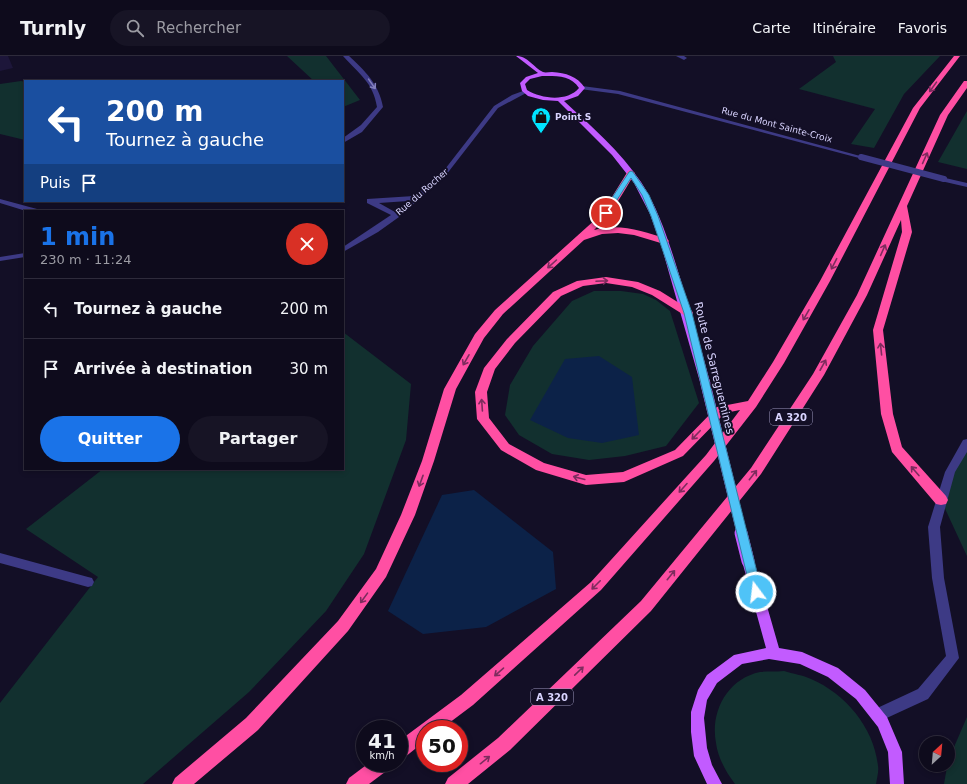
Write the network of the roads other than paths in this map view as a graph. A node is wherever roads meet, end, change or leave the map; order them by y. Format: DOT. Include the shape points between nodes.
graph roads {
  1 [pos="346,56"];
  2 [pos="519,56"];
  3 [pos="957,56"];
  4 [pos="542,74"];
  5 [pos="967,83"];
  6 [pos="582,88"];
  7 [pos="525,92"];
  8 [pos="559,99"];
  9 [pos="344,141"];
  10 [pos="631,173"];
  11 [pos="967,185"];
  12 [pos="416,198"];
  13 [pos="0,201"];
  14 [pos="903,206"];
  15 [pos="31,210"];
  16 [pos="396,215"];
  17 [pos="581,238"];
  18 [pos="664,241"];
  19 [pos="344,249"];
  20 [pos="24,255"];
  21 [pos="0,259"];
  22 [pos="688,313"];
  23 [pos="752,404"];
  24 [pos="967,443"];
  25 [pos="941,500"];
  26 [pos="0,558"];
  27 [pos="88,582"];
  28 [pos="774,653"];
  29 [pos="878,715"];
  30 [pos="440,720"];
  31 [pos="416,738"];
  32 [pos="408,744"];
  33 [pos="371,772"];
  34 [pos="181,784"];
  35 [pos="355,784"];
  36 [pos="454,784"];
  37 [pos="715,784"];
  38 [pos="897,784"];
  1 -- 9 [label="street, one-way" via="373,83 379,96 380,107 365,127"];
  2 -- 4 [label="main road"];
  3 -- 23 [label="highway, one-way" via="917,108 826,281"];
  4 -- 6 [label="main road" via="570,76 579,82"];
  4 -- 7 [label="main road" via="533,76 522,84"];
  14 -- 5 [label="highway, A 320, one-way" via="944,115"];
  6 -- 8 [label="main road" via="575,95"];
  6 -- 11 [label="street, Rue du Mont Sainte-Croix, bridge" via="618,92"];
  7 -- 8 [label="main road" via="539,98"];
  7 -- 12 [label="street, Rue du Rocher" via="496,107 444,174"];
  8 -- 10 [label="main road, Route de Sarreguemines"];
  10 -- 17 [label="highway" via="612,206"];
  10 -- 18 [label="main road, Route de Sarreguemines" via="645,195"];
  12 -- 16 [label="street, Rue du Rocher"];
  12 -- 16 [label="street" via="370,201"];
  13 -- 15 [label="street"];
  25 -- 14 [label="highway, one-way" via="896,449 887,414 878,330 907,232"];
  36 -- 14 [label="highway, A 320, one-way" via="504,744 646,606 756,471 818,375 862,295"];
  16 -- 19 [label="street, Rue du Rocher"];
  17 -- 18 [label="highway" via="603,231 621,230"];
  17 -- 34 [label="highway, one-way" via="499,312 479,336 450,389 408,515 381,573 343,626 252,724"];
  18 -- 22 [label="main road, Route de Sarreguemines"];
  20 -- 21 [label="street"];
  23 -- 22 [label="highway, one-way" via="721,410 679,453 624,477 586,480 540,467 510,450 483,419 482,392 490,368 511,341 557,294 581,282 606,280 634,284 656,293"];
  22 -- 28 [label="main road, Route de Sarreguemines, bridge" via="748,561"];
  23 -- 30 [label="highway, one-way" via="710,458 596,586 467,700"];
  24 -- 25 [label="street" via="950,472"];
  25 -- 29 [label="street" via="934,527 938,578 952,658 923,694"];
  26 -- 27 [label="street"];
  28 -- 29 [label="main road" via="803,658 831,670 857,690"];
  28 -- 37 [label="main road" via="745,657 722,669 704,688 696,715 698,746"];
  29 -- 38 [label="main road" via="893,744"];
  31 -- 32 [label="highway"];
  33 -- 35 [label="highway"];
}
